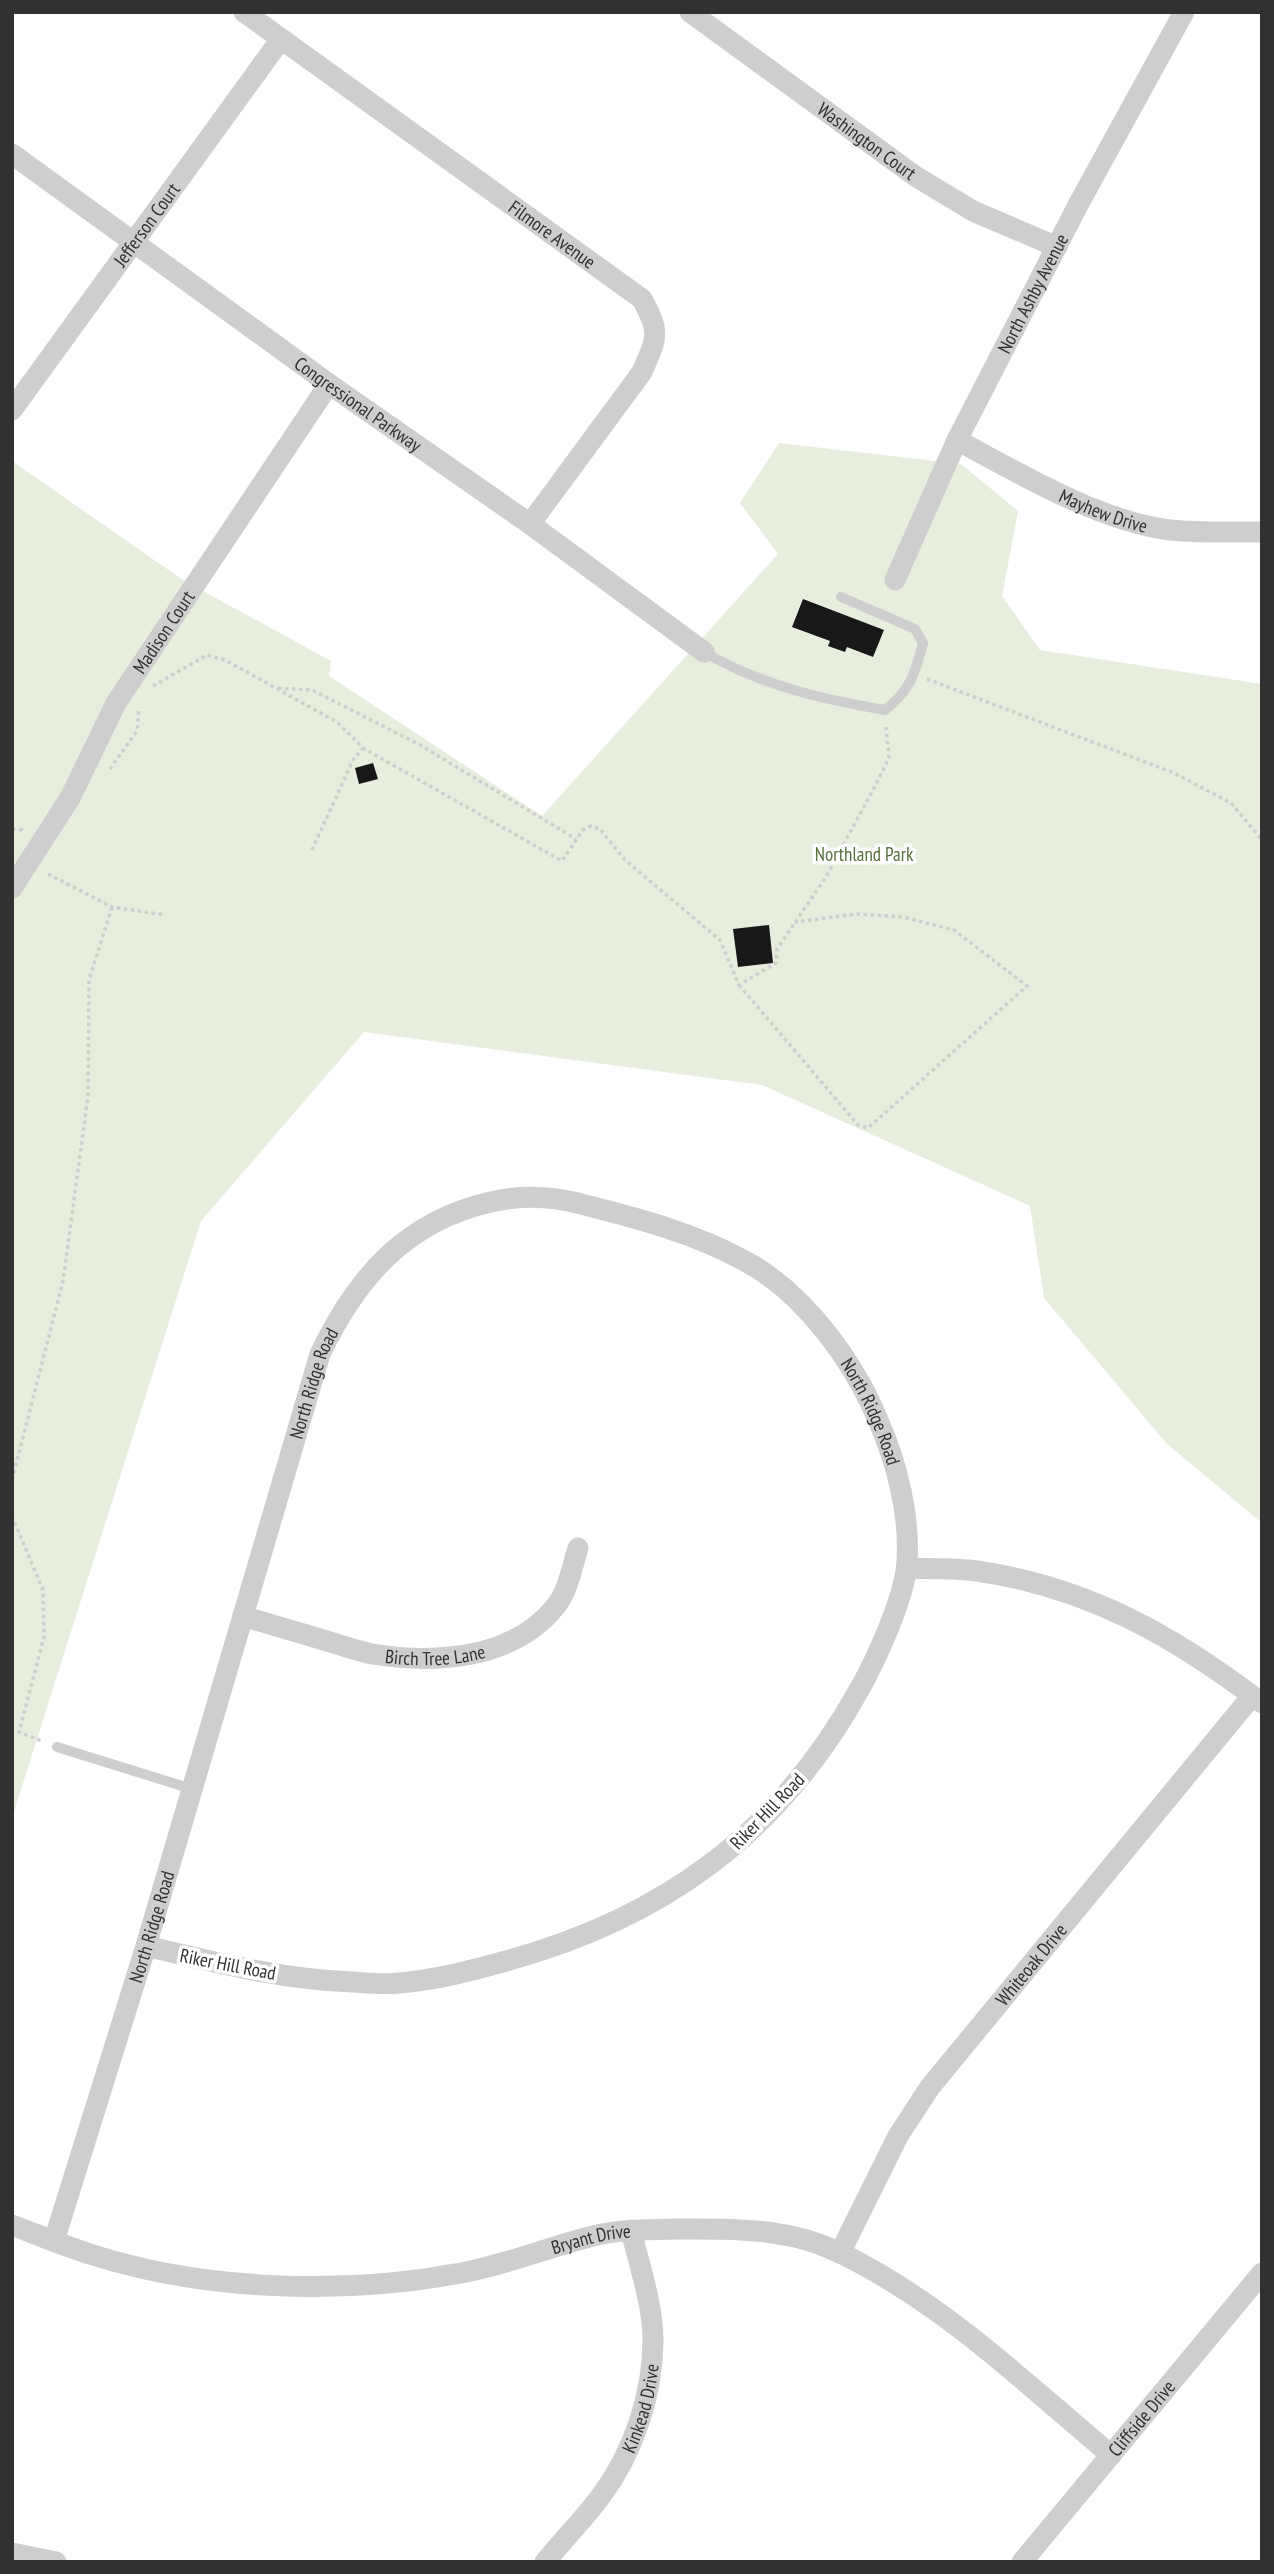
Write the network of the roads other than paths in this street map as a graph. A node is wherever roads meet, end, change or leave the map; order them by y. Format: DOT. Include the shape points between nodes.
graph roads {
  1 [pos="244,12"];
  2 [pos="690,12"];
  3 [pos="1184,12"];
  4 [pos="281,39"];
  5 [pos="12,154"];
  6 [pos="132,241"];
  7 [pos="1057,247"];
  8 [pos="328,384"];
  9 [pos="12,410"];
  10 [pos="957,440"];
  11 [pos="530,524"];
  12 [pos="1262,533"];
  13 [pos="894,580"];
  14 [pos="841,597"];
  15 [pos="704,652"];
  16 [pos="12,888"];
  17 [pos="578,1548"];
  18 [pos="907,1568"];
  19 [pos="243,1616"];
  20 [pos="1257,1700"];
  21 [pos="57,1748"];
  22 [pos="192,1789"];
  23 [pos="146,1946"];
  24 [pos="12,2225"];
  25 [pos="631,2230"];
  26 [pos="54,2241"];
  27 [pos="840,2252"];
  28 [pos="1262,2273"];
  29 [pos="1111,2455"];
  30 [pos="12,2553"];
  31 [pos="56,2562"];
  32 [pos="545,2562"];
  33 [pos="1022,2562"];
  1 -- 4 [label="street, Filmore Avenue"];
  2 -- 7 [label="street, Washington Court" via="915,176 973,211"];
  3 -- 7 [label="street, North Ashby Avenue"];
  4 -- 6 [label="street, Jefferson Court"];
  4 -- 11 [label="street, Filmore Avenue" via="642,299 655,323 654,343 642,372"];
  5 -- 6 [label="street, Congressional Parkway"];
  6 -- 8 [label="street, Congressional Parkway"];
  6 -- 9 [label="street, Jefferson Court"];
  7 -- 10 [label="street, North Ashby Avenue"];
  8 -- 11 [label="street, Congressional Parkway"];
  8 -- 16 [label="street, Madison Court" via="117,703 70,799"];
  10 -- 12 [label="street, Mayhew Drive" via="1044,487 1127,521 1169,530"];
  10 -- 13 [label="street, North Ashby Avenue"];
  11 -- 15 [label="street, Congressional Parkway"];
  14 -- 15 [label="lane" via="915,629 923,643 915,674 902,697 885,710 767,683"];
  17 -- 19 [label="street, Birch Tree Lane" via="556,1606 516,1641 489,1650 411,1658 369,1653"];
  18 -- 19 [label="street, North Ridge Road" via="897,1475 872,1405 833,1340 781,1286 747,1262 658,1223 560,1198 516,1197 445,1215 411,1234 370,1274 338,1317 320,1354"];
  18 -- 20 [label="street" via="975,1571 1040,1583 1099,1603 1213,1667"];
  18 -- 23 [label="street, Riker Hill Road" via="868,1674 808,1770 729,1851 635,1913 547,1950 450,1977 393,1984 291,1976"];
  19 -- 22 [label="street, North Ridge Road"];
  20 -- 27 [label="street, Whiteoak Drive" via="930,2087 898,2136"];
  21 -- 22 [label="lane"];
  22 -- 23 [label="street, North Ridge Road"];
  23 -- 26 [label="street, North Ridge Road"];
  24 -- 26 [label="street, Bryant Drive"];
  25 -- 26 [label="street, Bryant Drive" via="596,2235 465,2273 319,2288 201,2279 91,2255"];
  25 -- 27 [label="street, Bryant Drive" via="728,2229 795,2236"];
  25 -- 32 [label="street, Kinkead Drive" via="653,2340 640,2417 625,2458 601,2497"];
  27 -- 29 [label="street, Bryant Drive" via="916,2296"];
  28 -- 29 [label="street, Cliffside Drive"];
  29 -- 33 [label="street, Cliffside Drive"];
  30 -- 31 [label="street"];
}
